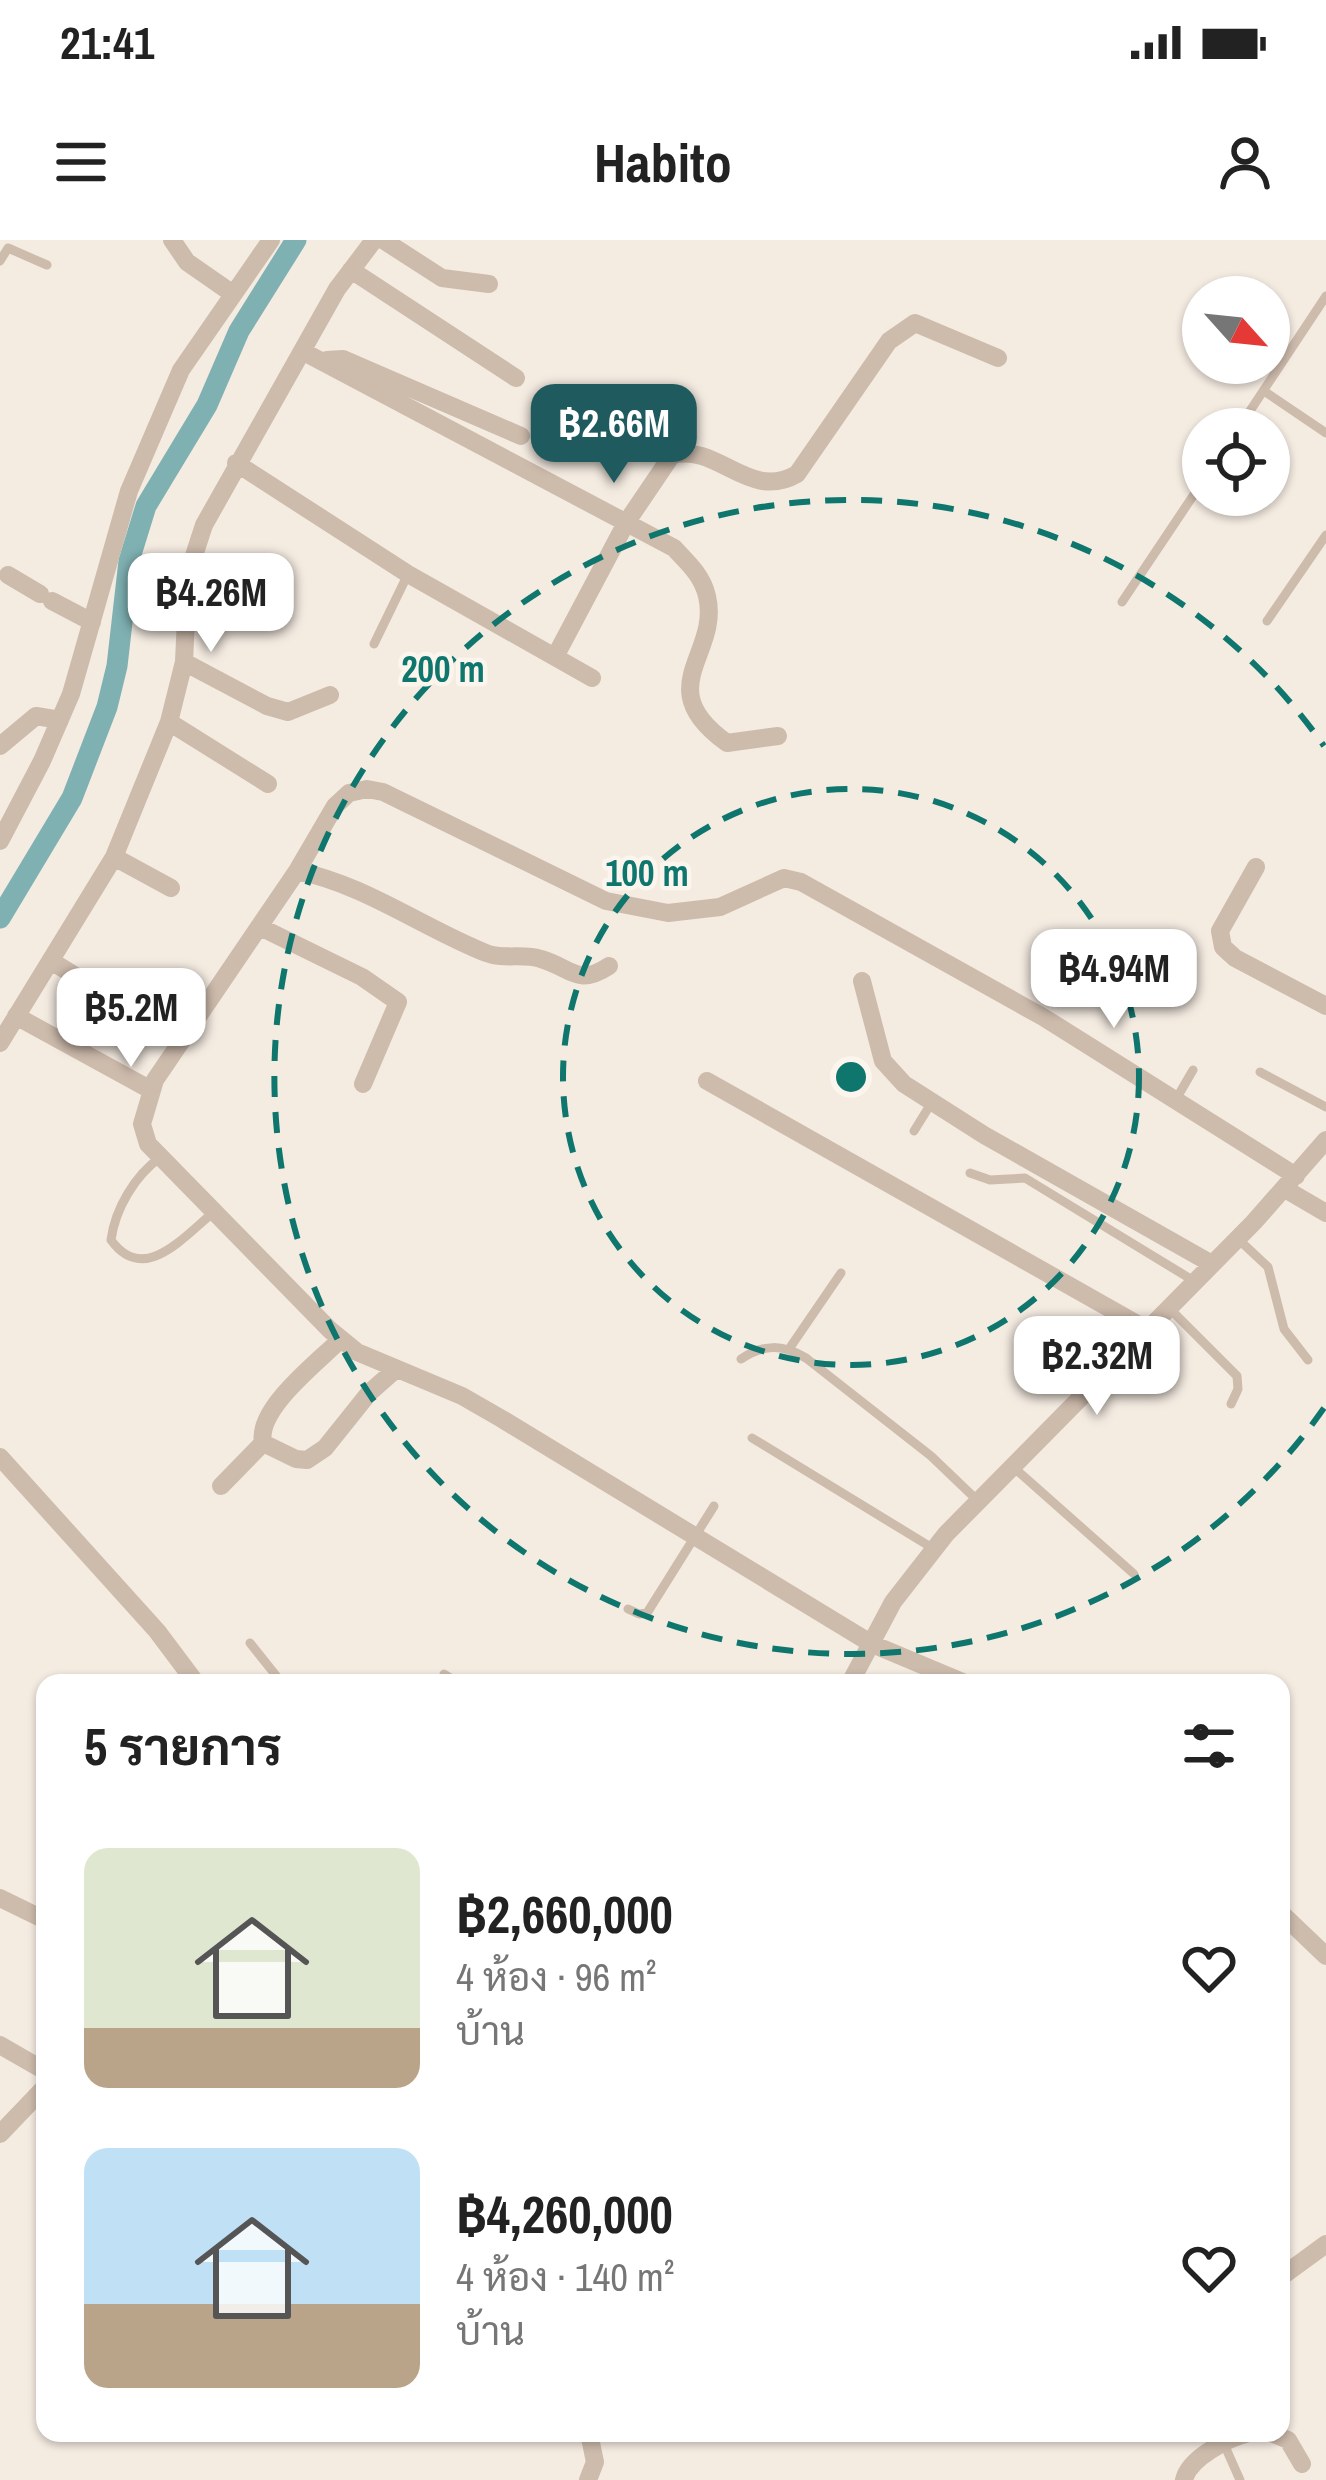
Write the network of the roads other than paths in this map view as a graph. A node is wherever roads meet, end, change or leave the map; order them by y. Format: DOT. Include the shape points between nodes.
graph roads {
  1 [pos="172,240"];
  2 [pos="271,240"];
  3 [pos="378,240"];
  4 [pos="0,261"];
  5 [pos="47,265"];
  6 [pos="351,270"];
  7 [pos="489,284"];
  8 [pos="233,294"];
  9 [pos="1326,296"];
  10 [pos="310,356"];
  11 [pos="998,358"];
  12 [pos="516,379"];
  13 [pos="1264,391"];
  14 [pos="1252,408"];
  15 [pos="1326,433"];
  16 [pos="521,436"];
  17 [pos="236,463"];
  18 [pos="1182,513"];
  19 [pos="626,523"];
  20 [pos="1326,535"];
  21 [pos="408,574"];
  22 [pos="8,575"];
  23 [pos="1122,602"];
  24 [pos="1267,621"];
  25 [pos="92,622"];
  26 [pos="374,644"];
  27 [pos="556,655"];
  28 [pos="184,662"];
  29 [pos="592,678"];
  30 [pos="330,695"];
  31 [pos="60,721"];
  32 [pos="169,722"];
  33 [pos="778,736"];
  34 [pos="0,746"];
  35 [pos="268,784"];
  36 [pos="0,841"];
  37 [pos="114,857"];
  38 [pos="1256,867"];
  39 [pos="297,871"];
  40 [pos="171,888"];
  41 [pos="260,927"];
  42 [pos="51,961"];
  43 [pos="609,966"];
  44 [pos="862,981"];
  45 [pos="122,1004"];
  46 [pos="1326,1006"];
  47 [pos="16,1016"];
  48 [pos="0,1042"];
  49 [pos="1193,1070"];
  50 [pos="1260,1072"];
  51 [pos="707,1081"];
  52 [pos="363,1084"];
  53 [pos="151,1090"];
  54 [pos="1175,1101"];
  55 [pos="932,1102"];
  56 [pos="1326,1107"];
  57 [pos="914,1131"];
  58 [pos="1326,1140"];
  59 [pos="161,1157"];
  60 [pos="970,1173"];
  61 [pos="1290,1182"];
  62 [pos="214,1212"];
  63 [pos="1326,1214"];
  64 [pos="1237,1238"];
  65 [pos="1212,1264"];
  66 [pos="842,1273"];
  67 [pos="1194,1281"];
  68 [pos="1168,1307"];
  69 [pos="1146,1328"];
  70 [pos="341,1339"];
  71 [pos="789,1349"];
  72 [pos="741,1359"];
  73 [pos="1308,1360"];
  74 [pos="395,1370"];
  75 [pos="1231,1405"];
  76 [pos="752,1438"];
  77 [pos="263,1443"];
  78 [pos="0,1457"];
  79 [pos="1012,1466"];
  80 [pos="220,1486"];
  81 [pos="978,1501"];
  82 [pos="714,1506"];
  83 [pos="697,1534"];
  84 [pos="934,1549"];
  85 [pos="1134,1574"];
  86 [pos="628,1609"];
  87 [pos="250,1643"];
  88 [pos="872,1644"];
  89 [pos="189,1674"];
  90 [pos="275,1674"];
  91 [pos="855,1674"];
  92 [pos="943,1674"];
  93 [pos="0,1898"];
  94 [pos="36,1916"];
  95 [pos="1290,1922"];
  96 [pos="1326,1956"];
  97 [pos="0,2045"];
  98 [pos="36,2066"];
  99 [pos="36,2096"];
  100 [pos="0,2134"];
  101 [pos="1326,2244"];
  102 [pos="1290,2270"];
  103 [pos="591,2442"];
  104 [pos="1229,2442"];
  105 [pos="1289,2442"];
  106 [pos="1224,2444"];
  107 [pos="1302,2464"];
  108 [pos="588,2480"];
  109 [pos="1184,2480"];
  110 [pos="1240,2480"];
  1 -- 8 [label="street" via="187,262"];
  2 -- 8 [label="street"];
  3 -- 6 [label="street"];
  3 -- 7 [label="street" via="442,278"];
  4 -- 5 [label="lane" via="14,248"];
  6 -- 10 [label="street"];
  6 -- 12 [label="street"];
  8 -- 25 [label="street" via="167,402 129,491"];
  9 -- 13 [label="lane"];
  10 -- 16 [label="street" via="343,359"];
  10 -- 17 [label="street"];
  10 -- 19 [label="street"];
  11 -- 19 [label="street" via="915,323 889,341 797,474 749,480 696,452 672,455"];
  13 -- 14 [label="lane"];
  13 -- 15 [label="lane"];
  17 -- 21 [label="street"];
  17 -- 28 [label="street" via="188,574"];
  18 -- 23 [label="lane"];
  19 -- 27 [label="street"];
  19 -- 33 [label="street" via="674,548 697,571 708,599 691,682 704,727 727,743"];
  20 -- 24 [label="lane"];
  21 -- 26 [label="lane"];
  21 -- 27 [label="street"];
  22 -- 25 [label="street"];
  25 -- 31 [label="street"];
  27 -- 29 [label="street"];
  28 -- 30 [label="street" via="288,712"];
  28 -- 32 [label="street"];
  31 -- 34 [label="street" via="36,716"];
  31 -- 36 [label="street"];
  32 -- 35 [label="street"];
  32 -- 37 [label="street"];
  37 -- 40 [label="street"];
  37 -- 42 [label="street"];
  38 -- 46 [label="street" via="1220,931 1223,947"];
  39 -- 41 [label="street"];
  39 -- 43 [label="street" via="334,880 489,954 541,959 584,978"];
  39 -- 54 [label="street" via="335,806 367,789 606,901 668,913 720,907 784,878 801,882"];
  41 -- 52 [label="street" via="398,1002"];
  41 -- 53 [label="street"];
  42 -- 45 [label="street"];
  42 -- 47 [label="street"];
  44 -- 55 [label="street" via="883,1061"];
  47 -- 48 [label="street"];
  47 -- 53 [label="street"];
  49 -- 54 [label="lane"];
  50 -- 56 [label="lane"];
  51 -- 69 [label="street"];
  53 -- 59 [label="street" via="142,1124"];
  54 -- 61 [label="street"];
  55 -- 57 [label="lane"];
  55 -- 65 [label="street"];
  58 -- 61 [label="street"];
  59 -- 62 [label="street"];
  59 -- 62 [label="lane" via="113,1222 117,1249 157,1258"];
  60 -- 67 [label="lane" via="1025,1178"];
  61 -- 63 [label="street"];
  61 -- 64 [label="street"];
  62 -- 70 [label="street"];
  64 -- 65 [label="street"];
  64 -- 73 [label="lane" via="1268,1267 1284,1329"];
  65 -- 67 [label="street"];
  66 -- 71 [label="lane"];
  67 -- 68 [label="street"];
  68 -- 69 [label="street"];
  68 -- 75 [label="lane" via="1237,1376"];
  69 -- 79 [label="street"];
  70 -- 74 [label="street"];
  70 -- 77 [label="street" via="267,1414"];
  71 -- 72 [label="lane" via="765,1346"];
  71 -- 81 [label="lane"];
  74 -- 77 [label="street" via="307,1460"];
  74 -- 83 [label="street" via="462,1396"];
  76 -- 84 [label="lane"];
  77 -- 80 [label="street"];
  78 -- 89 [label="street"];
  79 -- 81 [label="street"];
  79 -- 85 [label="lane"];
  81 -- 84 [label="street"];
  82 -- 83 [label="lane"];
  83 -- 86 [label="lane" via="646,1613"];
  83 -- 88 [label="street"];
  84 -- 88 [label="street"];
  87 -- 90 [label="lane"];
  88 -- 91 [label="street"];
  88 -- 92 [label="street"];
  93 -- 94 [label="street"];
  95 -- 96 [label="street"];
  97 -- 98 [label="street"];
  99 -- 100 [label="street"];
  101 -- 102 [label="street"];
  103 -- 108 [label="street"];
  104 -- 106 [label="street"];
  105 -- 107 [label="street"];
  106 -- 109 [label="street" via="1190,2465"];
  106 -- 110 [label="lane"];
}
